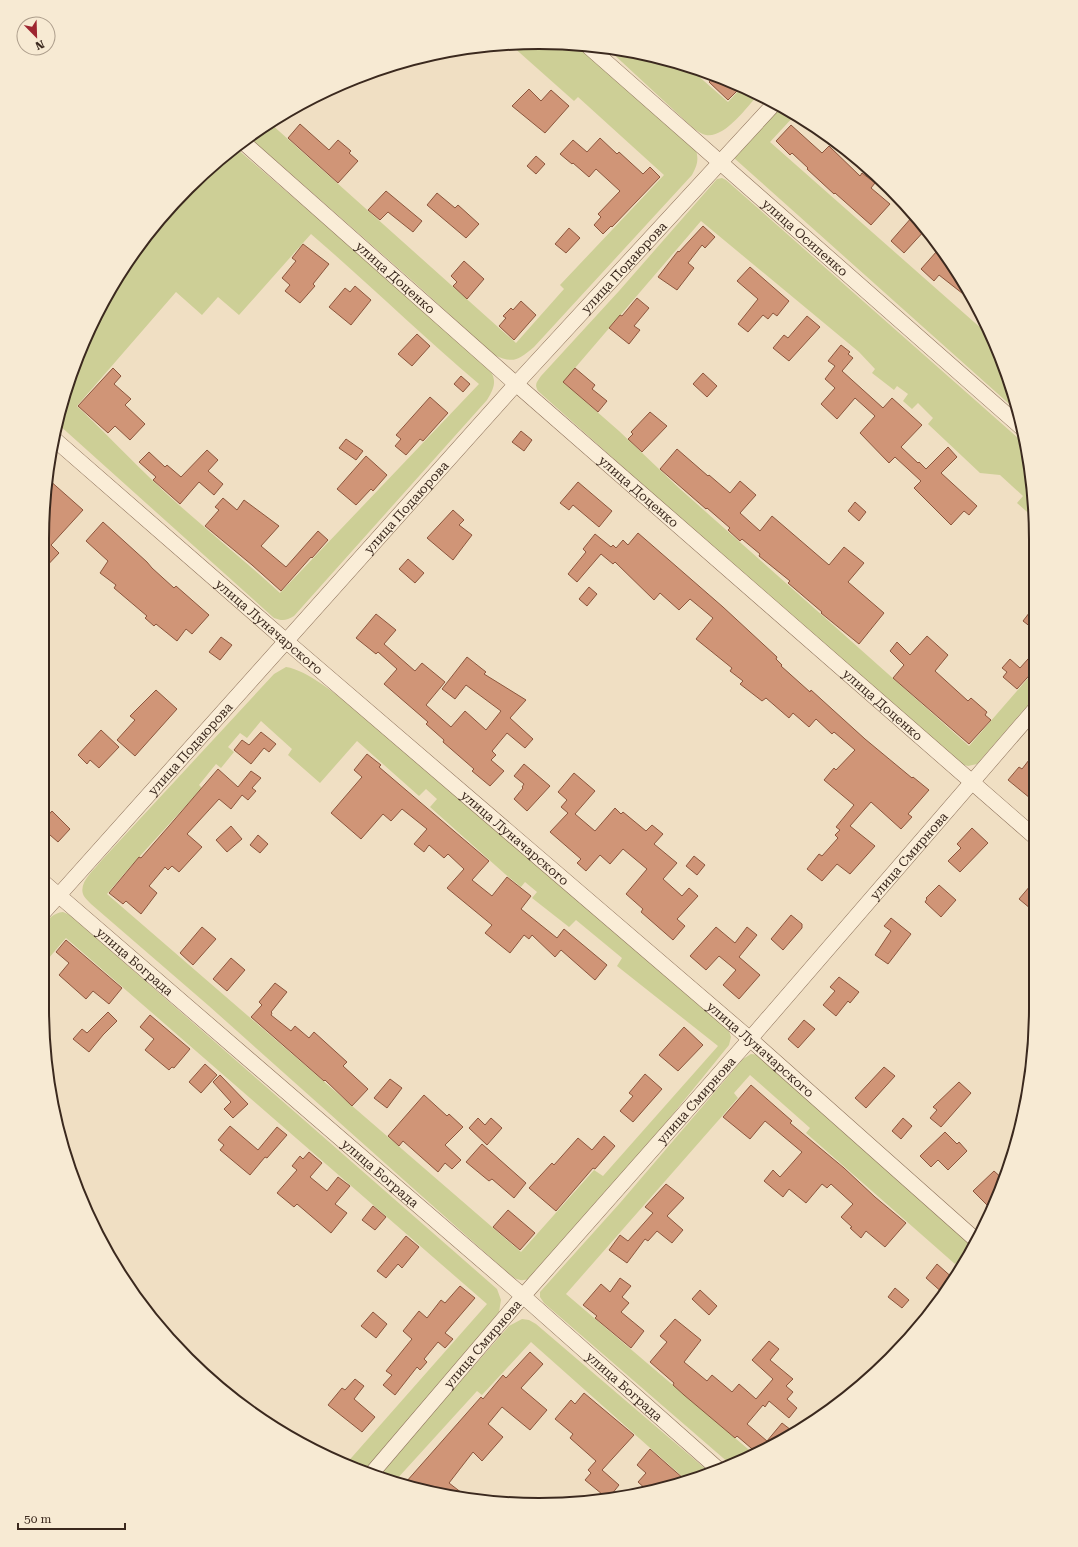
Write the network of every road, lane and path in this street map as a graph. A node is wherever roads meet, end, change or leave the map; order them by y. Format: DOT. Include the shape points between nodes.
graph roads {
  1 [pos="595,52"];
  2 [pos="770,108"];
  3 [pos="247,146"];
  4 [pos="720,162"];
  5 [pos="516,384"];
  6 [pos="1014,421"];
  7 [pos="58,442"];
  8 [pos="286,641"];
  9 [pos="1029,716"];
  10 [pos="972,781"];
  11 [pos="1029,832"];
  12 [pos="49,888"];
  13 [pos="58,896"];
  14 [pos="49,906"];
  15 [pos="750,1039"];
  16 [pos="972,1236"];
  17 [pos="523,1296"];
  18 [pos="714,1466"];
  19 [pos="375,1470"];
  1 -- 4 [label="street, улица Осипенко"];
  2 -- 4 [label="street, улица Подаюрова"];
  3 -- 5 [label="street, улица Доценко"];
  4 -- 5 [label="street, улица Подаюрова"];
  4 -- 6 [label="street, улица Осипенко"];
  5 -- 8 [label="street, улица Подаюрова"];
  5 -- 10 [label="street, улица Доценко"];
  7 -- 8 [label="street, улица Луначарского"];
  8 -- 13 [label="street, улица Подаюрова"];
  8 -- 15 [label="street, улица Луначарского"];
  9 -- 10 [label="street, улица Смирнова"];
  10 -- 11 [label="street, улица Доценко"];
  10 -- 15 [label="street, улица Смирнова"];
  12 -- 13 [label="street, улица Бограда"];
  13 -- 14 [label="street, улица Подаюрова"];
  13 -- 17 [label="street, улица Бограда"];
  15 -- 16 [label="street, улица Луначарского"];
  15 -- 17 [label="street, улица Смирнова"];
  17 -- 18 [label="street, улица Бограда"];
  17 -- 19 [label="street, улица Смирнова"];
}
